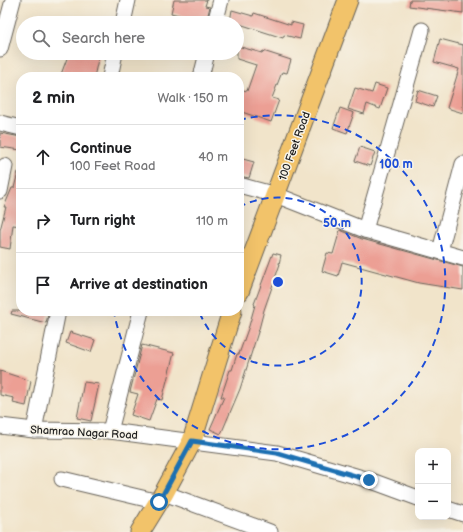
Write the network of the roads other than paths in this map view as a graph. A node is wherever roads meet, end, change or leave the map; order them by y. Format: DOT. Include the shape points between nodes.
graph roads {
  1 [pos="13,0"];
  2 [pos="128,0"];
  3 [pos="220,0"];
  4 [pos="348,0"];
  5 [pos="124,16"];
  6 [pos="217,16"];
  7 [pos="422,30"];
  8 [pos="0,49"];
  9 [pos="114,60"];
  10 [pos="205,60"];
  11 [pos="111,72"];
  12 [pos="202,72"];
  13 [pos="0,122"];
  14 [pos="16,127"];
  15 [pos="463,164"];
  16 [pos="5,166"];
  17 [pos="244,186"];
  18 [pos="0,191"];
  19 [pos="276,195"];
  20 [pos="365,230"];
  21 [pos="440,251"];
  22 [pos="463,258"];
  23 [pos="244,279"];
  24 [pos="57,316"];
  25 [pos="140,316"];
  26 [pos="230,316"];
  27 [pos="0,427"];
  28 [pos="34,430"];
  29 [pos="110,431"];
  30 [pos="192,441"];
  31 [pos="62,479"];
  32 [pos="415,497"];
  33 [pos="161,498"];
  34 [pos="451,510"];
  35 [pos="463,514"];
  36 [pos="140,532"];
  37 [pos="270,532"];
  1 -- 8 [label="street"];
  2 -- 5 [label="street"];
  3 -- 6 [label="street"];
  4 -- 19 [label="main road, 100 Feet Road"];
  7 -- 20 [label="street"];
  9 -- 11 [label="street"];
  10 -- 12 [label="street"];
  13 -- 14 [label="street"];
  15 -- 21 [label="street"];
  16 -- 18 [label="street"];
  17 -- 19 [label="street"];
  19 -- 20 [label="street"];
  19 -- 23 [label="main road, 100 Feet Road"];
  20 -- 21 [label="street"];
  21 -- 22 [label="street"];
  24 -- 28 [label="street"];
  25 -- 29 [label="street"];
  26 -- 30 [label="main road"];
  27 -- 28 [label="street, Shamrao Nagar Road"];
  28 -- 29 [label="street, Shamrao Nagar Road"];
  29 -- 30 [label="street, Shamrao Nagar Road"];
  30 -- 32 [label="street, Shamrao Nagar Road" via="277,453 369,480"];
  30 -- 33 [label="main road"];
  31 -- 33 [label="street"];
  33 -- 36 [label="main road"];
  33 -- 37 [label="street"];
  34 -- 35 [label="street"];
}
